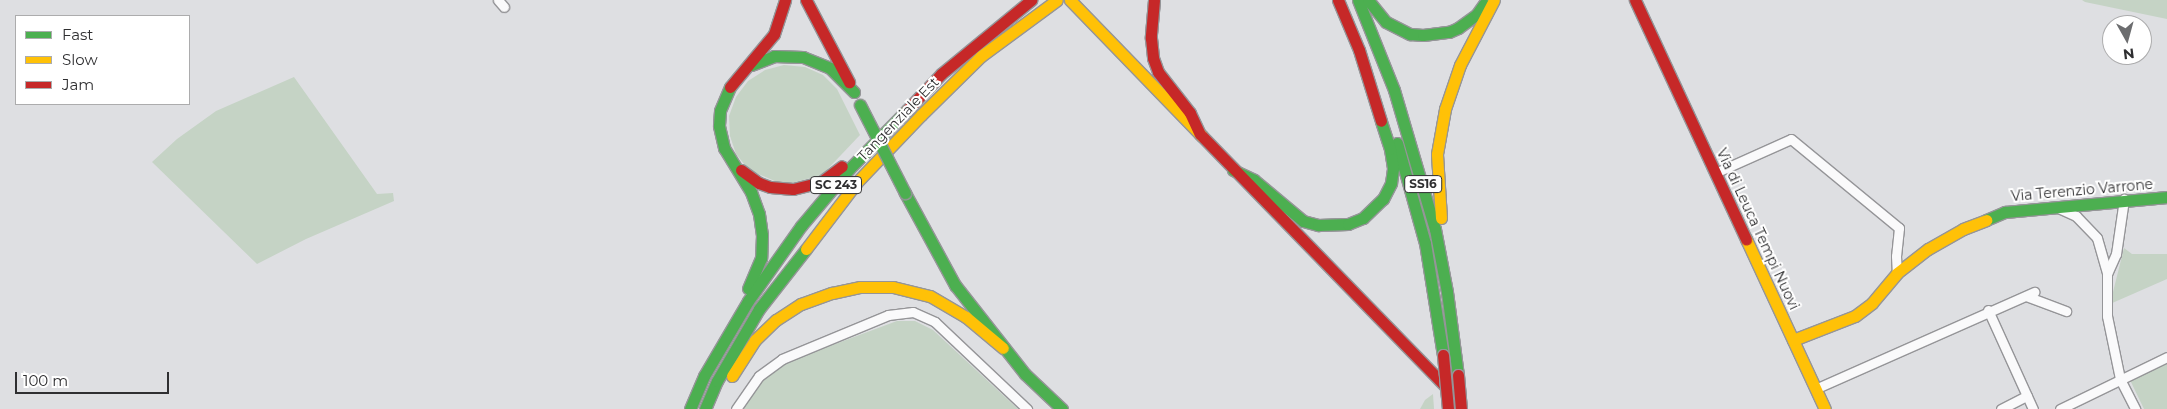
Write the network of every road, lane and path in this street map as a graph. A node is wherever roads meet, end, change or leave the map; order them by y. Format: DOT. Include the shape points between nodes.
graph roads {
  1 [pos="785,0"];
  2 [pos="806,0"];
  3 [pos="1019,0"];
  4 [pos="1031,0"];
  5 [pos="1057,0"];
  6 [pos="1070,0"];
  7 [pos="1154,0"];
  8 [pos="1338,0"];
  9 [pos="1345,0"];
  10 [pos="1358,0"];
  11 [pos="1368,0"];
  12 [pos="1487,0"];
  13 [pos="1494,0"];
  14 [pos="1635,0"];
  15 [pos="979,41"];
  16 [pos="747,68"];
  17 [pos="854,92"];
  18 [pos="919,97"];
  19 [pos="1200,134"];
  20 [pos="734,164"];
  21 [pos="1234,170"];
  22 [pos="1715,173"];
  23 [pos="2167,197"];
  24 [pos="2124,199"];
  25 [pos="2052,206"];
  26 [pos="1897,273"];
  27 [pos="2107,274"];
  28 [pos="1988,310"];
  29 [pos="2066,311"];
  30 [pos="1793,340"];
  31 [pos="1003,348"];
  32 [pos="1456,351"];
  33 [pos="2167,357"];
  34 [pos="704,376"];
  35 [pos="2120,379"];
  36 [pos="1815,389"];
  37 [pos="2027,396"];
  38 [pos="690,409"];
  39 [pos="705,409"];
  40 [pos="715,409"];
  41 [pos="736,409"];
  42 [pos="1027,409"];
  43 [pos="1062,409"];
  44 [pos="1448,409"];
  45 [pos="1461,409"];
  46 [pos="1467,409"];
  47 [pos="1825,409"];
  48 [pos="2001,409"];
  49 [pos="2033,409"];
  50 [pos="2060,409"];
  51 [pos="2135,409"];
  1 -- 16 [label="main road" via="774,34"];
  2 -- 17 [label="main road"];
  3 -- 15 [label="main road" via="991,24"];
  4 -- 15 [label="main road, Tangenziale Est / SC 243"];
  5 -- 39 [label="main road, Tangenziale Est" via="981,56 857,182 759,309 717,381"];
  6 -- 19 [label="main road"];
  7 -- 19 [label="main road" via="1150,38 1153,58 1158,72 1190,113"];
  8 -- 21 [label="main road" via="1359,50 1390,148 1391,183 1383,199 1374,209 1348,224 1318,225 1290,213 1254,180"];
  9 -- 44 [label="main road, SS16, bridge" via="1387,110 1427,252"];
  10 -- 32 [label="main road, SS16" via="1394,90 1417,162 1435,228"];
  11 -- 12 [label="main road" via="1386,22 1410,34 1423,35 1458,28 1477,14"];
  13 -- 32 [label="main road" via="1452,86 1437,154 1439,208 1460,333"];
  14 -- 22 [label="main road, Via di Leuca Tempi Nuovi"];
  15 -- 18 [label="main road, Tangenziale Est / SC 243"];
  16 -- 17 [label="main road" via="774,56 803,57 830,68"];
  16 -- 20 [label="main road" via="729,88 720,111 721,137"];
  17 -- 31 [label="main road, bridge" via="955,285"];
  18 -- 20 [label="main road" via="905,104 834,174 813,186 793,189 770,187 748,176"];
  18 -- 34 [label="main road, Tangenziale Est / SC 243" via="849,169 801,226 748,300"];
  19 -- 21 [label="main road"];
  20 -- 34 [label="main road" via="751,192 759,214 761,258 754,278 709,359"];
  21 -- 46 [label="main road"];
  22 -- 26 [label="street" via="1791,139 1899,228"];
  22 -- 30 [label="main road, Via di Leuca Tempi Nuovi"];
  23 -- 24 [label="main road, Via Terenzio Varrone"];
  24 -- 25 [label="main road, Via Terenzio Varrone"];
  24 -- 27 [label="street" via="2116,254"];
  25 -- 26 [label="main road, Via Terenzio Varrone" via="2005,212 1963,229 1928,249"];
  25 -- 27 [label="street" via="2076,216 2088,226 2097,238"];
  26 -- 30 [label="main road, Via Terenzio Varrone" via="1872,304 1855,316"];
  27 -- 35 [label="street" via="2107,316"];
  28 -- 29 [label="street" via="2030,294"];
  28 -- 36 [label="street"];
  28 -- 37 [label="street"];
  30 -- 36 [label="main road, Via di Leuca Tempi Nuovi"];
  31 -- 40 [label="main road" via="966,317 930,296 893,287 850,289 801,304 776,320 755,340"];
  31 -- 43 [label="main road"];
  32 -- 45 [label="main road, SS16, bridge"];
  33 -- 35 [label="street"];
  34 -- 38 [label="main road, Tangenziale Est / SC 243"];
  35 -- 50 [label="street"];
  35 -- 51 [label="street"];
  36 -- 47 [label="main road, Via di Leuca Tempi Nuovi"];
  37 -- 48 [label="street"];
  37 -- 49 [label="street"];
  41 -- 42 [label="street" via="759,376 782,359 888,316 913,312 935,322"];
}
